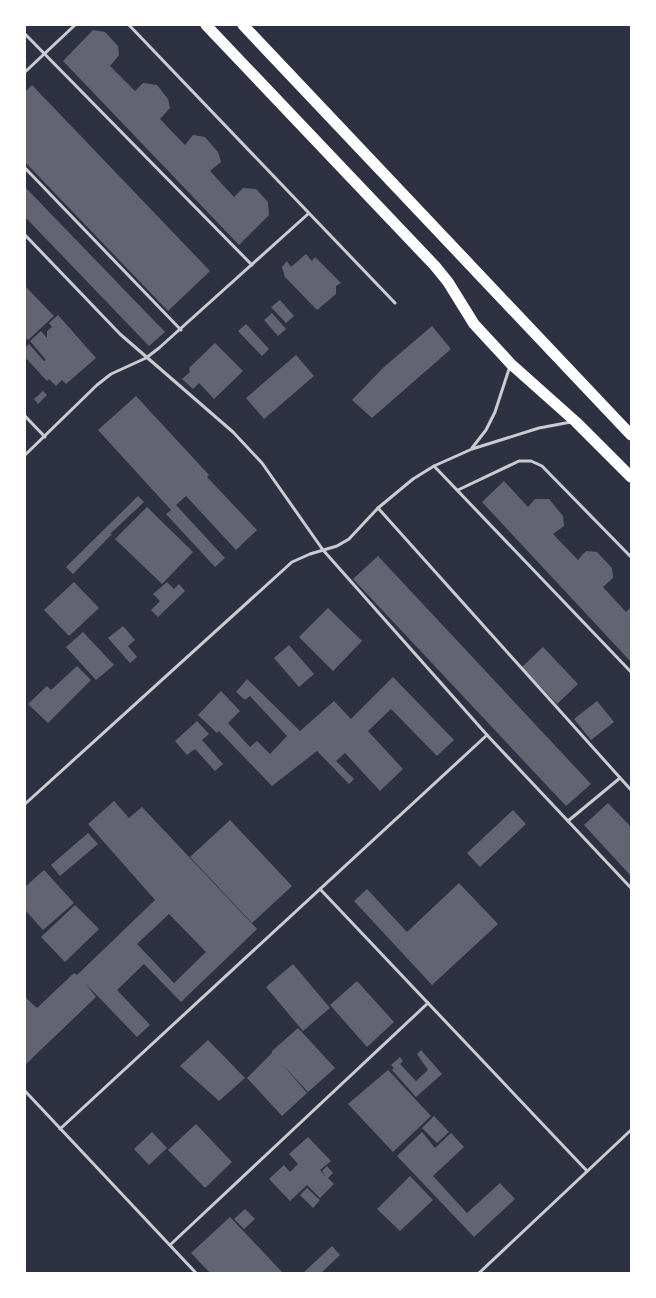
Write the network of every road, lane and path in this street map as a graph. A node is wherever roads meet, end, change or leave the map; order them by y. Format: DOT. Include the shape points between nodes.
graph roads {
  1 [pos="75,25"];
  2 [pos="129,25"];
  3 [pos="206,25"];
  4 [pos="244,25"];
  5 [pos="25,34"];
  6 [pos="44,54"];
  7 [pos="25,72"];
  8 [pos="25,168"];
  9 [pos="308,214"];
  10 [pos="25,235"];
  11 [pos="252,265"];
  12 [pos="394,303"];
  13 [pos="181,330"];
  14 [pos="146,358"];
  15 [pos="511,364"];
  16 [pos="25,416"];
  17 [pos="576,422"];
  18 [pos="631,435"];
  19 [pos="45,437"];
  20 [pos="472,449"];
  21 [pos="25,455"];
  22 [pos="434,466"];
  23 [pos="631,477"];
  24 [pos="458,490"];
  25 [pos="378,508"];
  26 [pos="323,550"];
  27 [pos="631,557"];
  28 [pos="631,672"];
  29 [pos="487,735"];
  30 [pos="620,778"];
  31 [pos="631,790"];
  32 [pos="25,804"];
  33 [pos="568,821"];
  34 [pos="631,888"];
  35 [pos="320,889"];
  36 [pos="428,1003"];
  37 [pos="25,1091"];
  38 [pos="60,1129"];
  39 [pos="631,1130"];
  40 [pos="587,1171"];
  41 [pos="170,1245"];
  42 [pos="196,1273"];
  43 [pos="479,1273"];
  1 -- 6 [label="lane"];
  2 -- 9 [label="lane"];
  3 -- 15 [label="main road" via="435,266 474,324"];
  4 -- 18 [label="main road"];
  5 -- 6 [label="lane"];
  6 -- 7 [label="lane"];
  6 -- 11 [label="lane"];
  8 -- 13 [label="lane"];
  9 -- 11 [label="lane"];
  9 -- 12 [label="lane"];
  10 -- 14 [label="lane"];
  11 -- 13 [label="lane"];
  13 -- 14 [label="lane"];
  14 -- 19 [label="lane" via="97,385"];
  14 -- 26 [label="lane" via="204,405 262,463"];
  15 -- 17 [label="main road"];
  15 -- 20 [label="lane" via="495,412"];
  16 -- 19 [label="lane"];
  17 -- 20 [label="lane" via="539,428"];
  17 -- 23 [label="main road"];
  19 -- 21 [label="lane"];
  20 -- 22 [label="lane"];
  22 -- 24 [label="lane"];
  22 -- 25 [label="lane"];
  24 -- 27 [label="lane" via="519,461 537,462"];
  24 -- 28 [label="lane"];
  25 -- 26 [label="lane" via="348,539"];
  25 -- 30 [label="lane"];
  26 -- 29 [label="lane"];
  26 -- 32 [label="lane" via="292,562"];
  29 -- 33 [label="lane"];
  29 -- 35 [label="lane"];
  30 -- 31 [label="lane"];
  30 -- 33 [label="lane"];
  33 -- 34 [label="lane"];
  35 -- 36 [label="lane"];
  35 -- 38 [label="lane"];
  36 -- 40 [label="lane"];
  36 -- 41 [label="lane"];
  37 -- 38 [label="lane"];
  38 -- 41 [label="lane"];
  39 -- 40 [label="lane"];
  40 -- 43 [label="lane"];
  41 -- 42 [label="lane"];
}
